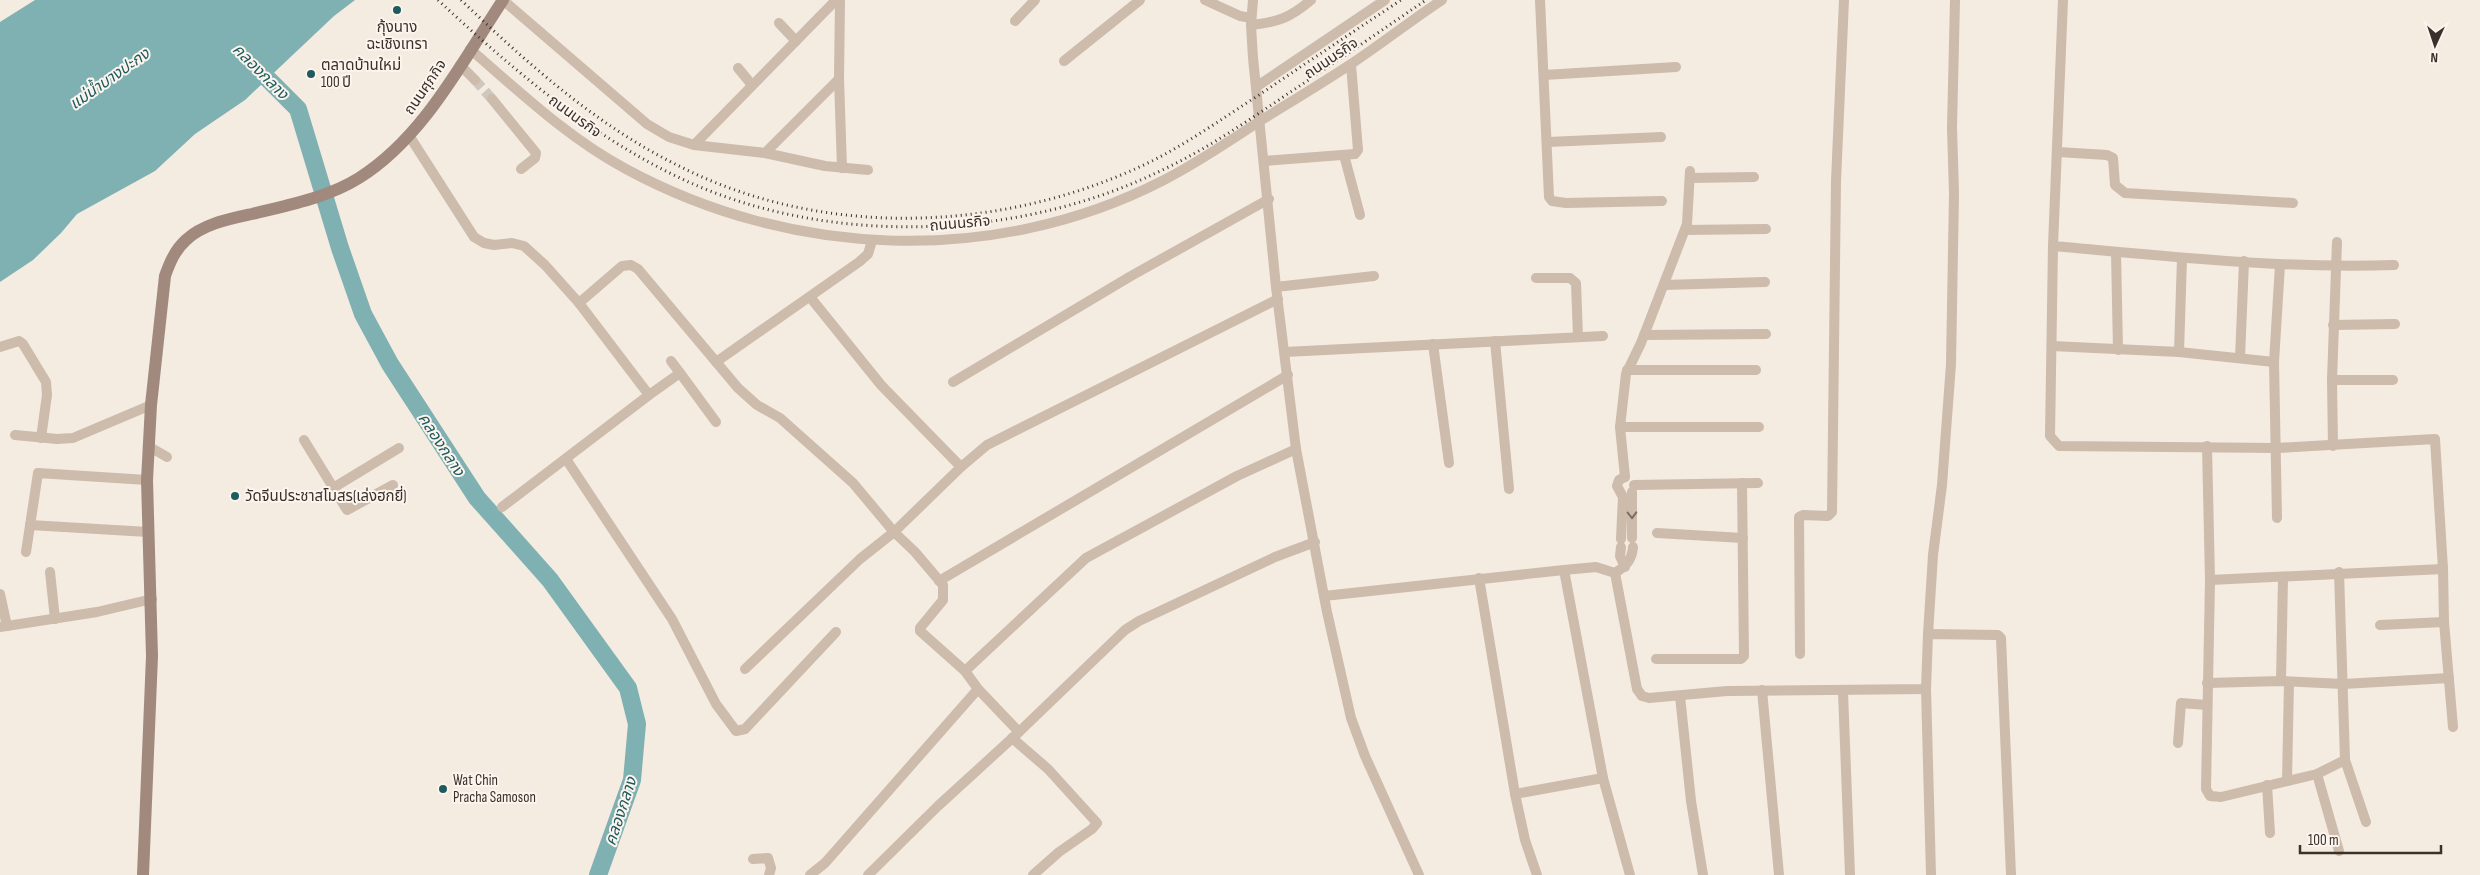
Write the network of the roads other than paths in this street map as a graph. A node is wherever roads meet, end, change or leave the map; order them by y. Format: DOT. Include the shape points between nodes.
graph roads {
  1 [pos="503,0"];
  2 [pos="838,0"];
  3 [pos="1036,0"];
  4 [pos="1140,0"];
  5 [pos="1205,0"];
  6 [pos="1253,0"];
  7 [pos="1311,0"];
  8 [pos="1385,0"];
  9 [pos="1442,0"];
  10 [pos="1540,0"];
  11 [pos="1844,0"];
  12 [pos="1955,0"];
  13 [pos="2063,0"];
  14 [pos="1015,21"];
  15 [pos="1251,21"];
  16 [pos="779,22"];
  17 [pos="796,41"];
  18 [pos="470,50"];
  19 [pos="1064,61"];
  20 [pos="460,65"];
  21 [pos="1351,65"];
  22 [pos="1676,67"];
  23 [pos="738,68"];
  24 [pos="1544,75"];
  25 [pos="839,79"];
  26 [pos="475,80"];
  27 [pos="752,85"];
  28 [pos="1256,87"];
  29 [pos="492,99"];
  30 [pos="1260,122"];
  31 [pos="410,137"];
  32 [pos="1661,137"];
  33 [pos="1548,142"];
  34 [pos="694,145"];
  35 [pos="2058,152"];
  36 [pos="765,153"];
  37 [pos="1344,155"];
  38 [pos="1264,161"];
  39 [pos="842,168"];
  40 [pos="521,169"];
  41 [pos="868,170"];
  42 [pos="1754,177"];
  43 [pos="1269,199"];
  44 [pos="1662,201"];
  45 [pos="2293,203"];
  46 [pos="1360,215"];
  47 [pos="1766,229"];
  48 [pos="1685,230"];
  49 [pos="872,241"];
  50 [pos="2336,242"];
  51 [pos="2053,246"];
  52 [pos="2116,252"];
  53 [pos="2182,258"];
  54 [pos="2244,261"];
  55 [pos="2280,265"];
  56 [pos="2394,265"];
  57 [pos="2334,267"];
  58 [pos="1374,276"];
  59 [pos="1536,278"];
  60 [pos="1765,282"];
  61 [pos="1664,285"];
  62 [pos="1276,287"];
  63 [pos="810,297"];
  64 [pos="1278,299"];
  65 [pos="579,303"];
  66 [pos="2395,324"];
  67 [pos="2333,325"];
  68 [pos="1766,334"];
  69 [pos="1644,335"];
  70 [pos="1603,336"];
  71 [pos="1578,337"];
  72 [pos="1495,341"];
  73 [pos="1434,344"];
  74 [pos="2052,346"];
  75 [pos="0,347"];
  76 [pos="2118,350"];
  77 [pos="1285,352"];
  78 [pos="2179,352"];
  79 [pos="2240,358"];
  80 [pos="672,361"];
  81 [pos="716,362"];
  82 [pos="2274,362"];
  83 [pos="1627,370"];
  84 [pos="1756,370"];
  85 [pos="680,373"];
  86 [pos="1288,375"];
  87 [pos="2332,380"];
  88 [pos="2393,380"];
  89 [pos="953,382"];
  90 [pos="649,395"];
  91 [pos="151,406"];
  92 [pos="716,422"];
  93 [pos="1620,427"];
  94 [pos="1759,427"];
  95 [pos="14,435"];
  96 [pos="41,438"];
  97 [pos="304,440"];
  98 [pos="148,446"];
  99 [pos="2208,446"];
  100 [pos="2333,446"];
  101 [pos="399,448"];
  102 [pos="2277,448"];
  103 [pos="1296,449"];
  104 [pos="167,457"];
  105 [pos="566,458"];
  106 [pos="1449,463"];
  107 [pos="961,467"];
  108 [pos="1625,477"];
  109 [pos="147,480"];
  110 [pos="1758,483"];
  111 [pos="1742,484"];
  112 [pos="393,485"];
  113 [pos="333,488"];
  114 [pos="1509,489"];
  115 [pos="1629,490"];
  116 [pos="502,507"];
  117 [pos="2277,518"];
  118 [pos="30,526"];
  119 [pos="148,532"];
  120 [pos="894,532"];
  121 [pos="1657,533"];
  122 [pos="1743,538"];
  123 [pos="1314,542"];
  124 [pos="26,552"];
  125 [pos="2443,569"];
  126 [pos="1564,570"];
  127 [pos="1620,570"];
  128 [pos="50,572"];
  129 [pos="2339,572"];
  130 [pos="1479,578"];
  131 [pos="2283,578"];
  132 [pos="2210,580"];
  133 [pos="939,581"];
  134 [pos="0,594"];
  135 [pos="1324,596"];
  136 [pos="152,599"];
  137 [pos="55,619"];
  138 [pos="2444,622"];
  139 [pos="2380,625"];
  140 [pos="4,627"];
  141 [pos="836,632"];
  142 [pos="1928,634"];
  143 [pos="1800,654"];
  144 [pos="1656,659"];
  145 [pos="745,669"];
  146 [pos="966,671"];
  147 [pos="2448,678"];
  148 [pos="2285,682"];
  149 [pos="2207,683"];
  150 [pos="2342,684"];
  151 [pos="978,689"];
  152 [pos="1926,689"];
  153 [pos="1762,690"];
  154 [pos="1843,692"];
  155 [pos="1680,696"];
  156 [pos="2207,705"];
  157 [pos="2453,727"];
  158 [pos="1016,735"];
  159 [pos="2178,743"];
  160 [pos="2345,760"];
  161 [pos="2317,774"];
  162 [pos="1603,778"];
  163 [pos="2287,780"];
  164 [pos="2267,785"];
  165 [pos="1515,794"];
  166 [pos="2366,822"];
  167 [pos="2270,833"];
  168 [pos="2339,851"];
  169 [pos="753,859"];
  170 [pos="143,875"];
  171 [pos="769,875"];
  172 [pos="810,875"];
  173 [pos="868,875"];
  174 [pos="1033,875"];
  175 [pos="1419,875"];
  176 [pos="1537,875"];
  177 [pos="1630,875"];
  178 [pos="1703,875"];
  179 [pos="1779,875"];
  180 [pos="1850,875"];
  181 [pos="1931,875"];
  182 [pos="2011,875"];
  1 -- 18 [label="main road, ถนนศุภกิจ"];
  1 -- 34 [label="street" via="647,124 668,137"];
  2 -- 17 [label="street"];
  2 -- 25 [label="street"];
  3 -- 14 [label="street"];
  4 -- 19 [label="street"];
  5 -- 15 [label="street"];
  6 -- 15 [label="street"];
  7 -- 15 [label="street" via="1294,15 1274,22"];
  8 -- 28 [label="street"];
  9 -- 21 [label="street, ถนนนรกิจ"];
  10 -- 24 [label="street"];
  11 -- 143 [label="street" via="1836,181 1832,512 1828,516 1799,517"];
  12 -- 142 [label="street" via="1951,373"];
  13 -- 35 [label="street"];
  15 -- 28 [label="street"];
  16 -- 17 [label="street"];
  17 -- 27 [label="street"];
  18 -- 20 [label="main road, ถนนศุภกิจ"];
  18 -- 49 [label="street, ถนนนรกิจ" via="574,136 625,168 686,199 741,218 828,236"];
  20 -- 26 [label="street"];
  20 -- 31 [label="main road, ถนนศุภกิจ"];
  21 -- 30 [label="street, ถนนนรกิจ"];
  21 -- 37 [label="street" via="1358,150 1355,154"];
  22 -- 24 [label="street"];
  23 -- 27 [label="street"];
  24 -- 33 [label="street"];
  25 -- 36 [label="street"];
  25 -- 39 [label="street"];
  27 -- 34 [label="street"];
  28 -- 30 [label="street"];
  29 -- 40 [label="street" via="536,153 536,158"];
  30 -- 38 [label="street"];
  30 -- 49 [label="street, ถนนนรกิจ" via="1165,180 1109,204 1054,222 1007,234 938,242"];
  31 -- 65 [label="street" via="474,237 494,245 512,243 524,246"];
  31 -- 91 [label="main road, ถนนศุภกิจ" via="388,158 358,178 319,196 222,221 197,232 175,252 165,276"];
  32 -- 33 [label="street"];
  33 -- 44 [label="street" via="1549,197 1552,201"];
  34 -- 36 [label="street"];
  35 -- 45 [label="street" via="2113,158 2115,185 2125,193"];
  35 -- 51 [label="street"];
  36 -- 39 [label="street"];
  37 -- 38 [label="street"];
  37 -- 46 [label="street"];
  38 -- 43 [label="street"];
  39 -- 41 [label="street"];
  42 -- 48 [label="street" via="1690,174"];
  43 -- 62 [label="street"];
  43 -- 89 [label="street" via="1131,276"];
  47 -- 48 [label="street"];
  48 -- 61 [label="street"];
  49 -- 63 [label="street" via="868,254"];
  50 -- 57 [label="street"];
  51 -- 52 [label="street"];
  51 -- 74 [label="street"];
  52 -- 53 [label="street"];
  52 -- 76 [label="street"];
  53 -- 54 [label="street"];
  53 -- 78 [label="street"];
  54 -- 55 [label="street"];
  54 -- 79 [label="street"];
  55 -- 57 [label="street"];
  55 -- 82 [label="street"];
  56 -- 57 [label="street"];
  57 -- 67 [label="street"];
  58 -- 62 [label="street"];
  59 -- 71 [label="street" via="1570,278 1576,283"];
  60 -- 61 [label="street"];
  61 -- 69 [label="street"];
  62 -- 64 [label="street"];
  63 -- 81 [label="street"];
  63 -- 107 [label="street" via="881,385"];
  64 -- 77 [label="street"];
  64 -- 107 [label="street" via="987,445"];
  65 -- 81 [label="street" via="622,266 630,265 638,269"];
  65 -- 90 [label="street"];
  66 -- 67 [label="street"];
  67 -- 87 [label="street"];
  68 -- 69 [label="street"];
  69 -- 83 [label="street"];
  70 -- 71 [label="street"];
  71 -- 72 [label="street"];
  72 -- 73 [label="street"];
  72 -- 114 [label="street"];
  73 -- 77 [label="street"];
  73 -- 106 [label="street"];
  74 -- 76 [label="street"];
  74 -- 99 [label="street" via="2050,436 2059,446"];
  75 -- 96 [label="street" via="19,341 23,344 46,382"];
  76 -- 78 [label="street"];
  77 -- 86 [label="street"];
  78 -- 79 [label="street"];
  79 -- 82 [label="street"];
  80 -- 85 [label="street"];
  81 -- 120 [label="street" via="748,397 780,418 853,483"];
  82 -- 102 [label="street"];
  83 -- 84 [label="street"];
  83 -- 93 [label="street"];
  85 -- 90 [label="street"];
  85 -- 92 [label="street"];
  86 -- 103 [label="street"];
  86 -- 133 [label="street"];
  87 -- 88 [label="street"];
  87 -- 100 [label="street"];
  90 -- 105 [label="street"];
  91 -- 96 [label="street" via="73,438"];
  91 -- 98 [label="main road, ถนนศุภกิจ"];
  93 -- 94 [label="street"];
  93 -- 108 [label="street"];
  95 -- 96 [label="street"];
  97 -- 113 [label="street"];
  98 -- 104 [label="street"];
  98 -- 109 [label="main road, ถนนศุภกิจ"];
  99 -- 102 [label="street"];
  99 -- 132 [label="street"];
  100 -- 102 [label="street"];
  100 -- 125 [label="street" via="2435,439"];
  101 -- 113 [label="street"];
  102 -- 117 [label="street"];
  103 -- 123 [label="street"];
  103 -- 146 [label="street" via="1237,476 1086,558"];
  105 -- 116 [label="street"];
  105 -- 141 [label="street" via="672,619 716,704 736,731 745,729"];
  107 -- 120 [label="street"];
  108 -- 115 [label="street" via="1631,479"];
  108 -- 115 [label="street" via="1617,483 1617,490"];
  109 -- 118 [label="street" via="40,472 36,475"];
  109 -- 119 [label="main road, ถนนศุภกิจ"];
  110 -- 111 [label="street"];
  111 -- 115 [label="street"];
  111 -- 122 [label="street"];
  112 -- 113 [label="street" via="349,510"];
  115 -- 127 [label="street"];
  115 -- 127 [label="street, one-way" via="1632,556"];
  118 -- 119 [label="street"];
  118 -- 124 [label="street"];
  119 -- 136 [label="main road, ถนนศุภกิจ"];
  120 -- 133 [label="street"];
  120 -- 145 [label="street" via="860,558"];
  121 -- 122 [label="street"];
  122 -- 144 [label="street" via="1744,656 1741,660"];
  123 -- 135 [label="street"];
  123 -- 158 [label="street" via="1274,556 1139,620"];
  125 -- 129 [label="street"];
  125 -- 138 [label="street"];
  126 -- 127 [label="street"];
  126 -- 130 [label="street"];
  126 -- 162 [label="street"];
  127 -- 155 [label="street" via="1637,689 1642,696 1649,698"];
  128 -- 137 [label="street"];
  129 -- 131 [label="street"];
  129 -- 150 [label="street"];
  130 -- 135 [label="street"];
  130 -- 165 [label="street"];
  131 -- 132 [label="street"];
  131 -- 148 [label="street"];
  132 -- 149 [label="street"];
  133 -- 146 [label="street" via="945,589 943,600 920,631"];
  134 -- 140 [label="street"];
  135 -- 175 [label="street" via="1351,718"];
  136 -- 137 [label="street"];
  136 -- 170 [label="main road, ถนนศุภกิจ"];
  137 -- 140 [label="street"];
  138 -- 139 [label="street"];
  138 -- 147 [label="street"];
  142 -- 152 [label="street"];
  142 -- 182 [label="street" via="1993,633 2001,638"];
  146 -- 151 [label="street"];
  147 -- 150 [label="street"];
  147 -- 157 [label="street"];
  148 -- 149 [label="street"];
  148 -- 150 [label="street"];
  148 -- 163 [label="street"];
  149 -- 156 [label="street"];
  150 -- 160 [label="street"];
  151 -- 158 [label="street"];
  151 -- 172 [label="street"];
  152 -- 154 [label="street"];
  152 -- 181 [label="street"];
  153 -- 154 [label="street"];
  153 -- 155 [label="street"];
  153 -- 179 [label="street"];
  154 -- 180 [label="street"];
  155 -- 178 [label="street"];
  156 -- 159 [label="street" via="2180,703"];
  156 -- 164 [label="street" via="2206,789 2210,796 2220,797"];
  158 -- 173 [label="street"];
  158 -- 174 [label="street" via="1097,823"];
  160 -- 161 [label="street"];
  160 -- 166 [label="street"];
  161 -- 163 [label="street"];
  161 -- 168 [label="street"];
  162 -- 165 [label="street"];
  162 -- 177 [label="street"];
  163 -- 164 [label="street"];
  164 -- 167 [label="street"];
  165 -- 176 [label="street"];
  169 -- 171 [label="street" via="768,858"];
}
